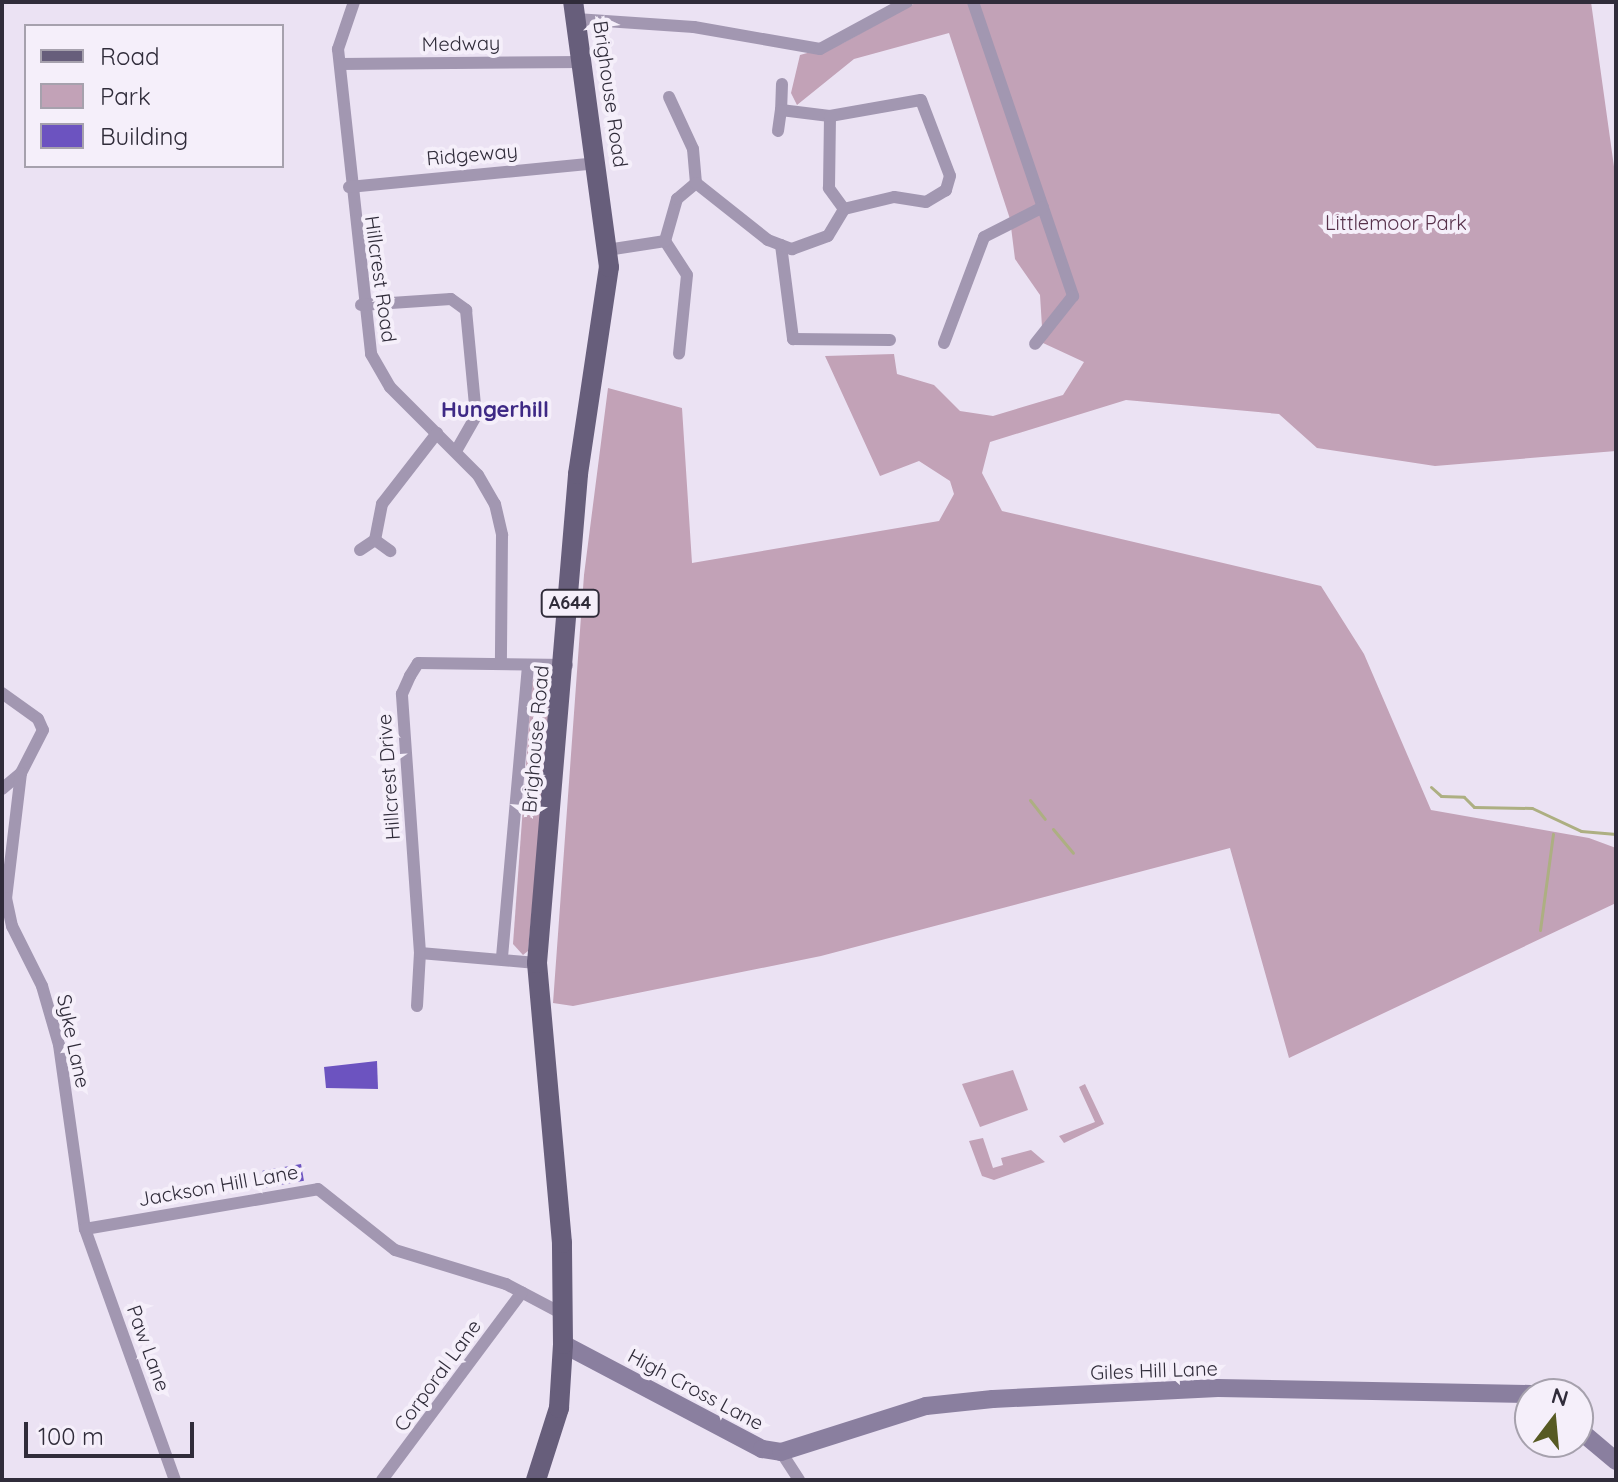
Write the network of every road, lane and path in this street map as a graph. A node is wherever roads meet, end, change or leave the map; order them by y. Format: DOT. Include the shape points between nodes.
graph roads {
  1 [pos="354,2"];
  2 [pos="907,2"];
  3 [pos="973,2"];
  4 [pos="575,10"];
  5 [pos="583,62"];
  6 [pos="340,64"];
  7 [pos="782,84"];
  8 [pos="676,101"];
  9 [pos="781,110"];
  10 [pos="830,116"];
  11 [pos="778,131"];
  12 [pos="598,163"];
  13 [pos="696,183"];
  14 [pos="349,187"];
  15 [pos="1043,207"];
  16 [pos="844,209"];
  17 [pos="665,241"];
  18 [pos="781,245"];
  19 [pos="607,250"];
  20 [pos="361,305"];
  21 [pos="890,340"];
  22 [pos="944,343"];
  23 [pos="1035,344"];
  24 [pos="679,354"];
  25 [pos="437,433"];
  26 [pos="456,451"];
  27 [pos="375,540"];
  28 [pos="360,550"];
  29 [pos="390,551"];
  30 [pos="501,662"];
  31 [pos="528,665"];
  32 [pos="567,665"];
  33 [pos="2,693"];
  34 [pos="21,773"];
  35 [pos="2,789"];
  36 [pos="420,953"];
  37 [pos="502,957"];
  38 [pos="537,963"];
  39 [pos="417,1006"];
  40 [pos="85,1229"];
  41 [pos="522,1292"];
  42 [pos="563,1314"];
  43 [pos="563,1344"];
  44 [pos="1514,1394"];
  45 [pos="1594,1442"];
  46 [pos="781,1452"];
  47 [pos="1616,1461"];
  48 [pos="175,1480"];
  49 [pos="382,1480"];
  50 [pos="536,1480"];
  51 [pos="799,1480"];
  1 -- 6 [label="street, Hillcrest Road"];
  2 -- 4 [label="street" via="820,49"];
  3 -- 15 [label="street"];
  4 -- 5 [label="main road, Brighouse Road / A644"];
  5 -- 6 [label="street, Medway"];
  5 -- 12 [label="main road, Brighouse Road / A644"];
  6 -- 14 [label="street, Hillcrest Road"];
  7 -- 9 [label="street"];
  8 -- 13 [label="street" via="693,149"];
  9 -- 10 [label="street"];
  9 -- 11 [label="street"];
  10 -- 16 [label="street" via="829,188"];
  10 -- 16 [label="street" via="921,100 950,176 939,199 894,197"];
  12 -- 14 [label="street, Ridgeway"];
  12 -- 19 [label="main road, Brighouse Road / A644"];
  13 -- 17 [label="street" via="677,199"];
  13 -- 18 [label="street"];
  14 -- 20 [label="street, Hillcrest Road"];
  15 -- 22 [label="street" via="984,237"];
  15 -- 23 [label="street" via="1073,296"];
  16 -- 18 [label="street" via="828,236 792,249"];
  17 -- 19 [label="street"];
  17 -- 24 [label="street" via="687,275"];
  18 -- 21 [label="street" via="793,339"];
  19 -- 32 [label="main road, Brighouse Road / A644" via="603,331 573,526"];
  20 -- 25 [label="street, Hillcrest Road" via="371,354 390,387"];
  20 -- 26 [label="street" via="451,299 466,310 476,416"];
  25 -- 26 [label="street, Hillcrest Road"];
  25 -- 27 [label="street" via="382,504"];
  26 -- 30 [label="street, Hillcrest Road" via="495,504 502,535"];
  27 -- 28 [label="street"];
  27 -- 29 [label="street"];
  30 -- 31 [label="street, Hillcrest Drive"];
  30 -- 36 [label="street, Hillcrest Drive" via="418,663 402,694"];
  31 -- 32 [label="street, Hillcrest Drive"];
  31 -- 37 [label="street"];
  32 -- 38 [label="main road, Brighouse Road / A644"];
  33 -- 34 [label="street" via="38,719 43,730"];
  34 -- 35 [label="street"];
  34 -- 40 [label="street, Syke Lane" via="6,898 59,1045"];
  36 -- 37 [label="street"];
  36 -- 39 [label="street, Hillcrest Drive"];
  37 -- 38 [label="street"];
  38 -- 42 [label="main road, Brighouse Road / A644"];
  40 -- 41 [label="street, Jackson Hill Lane" via="318,1189 395,1250"];
  40 -- 48 [label="street, Paw Lane"];
  41 -- 42 [label="street, Jackson Hill Lane"];
  41 -- 49 [label="street, Corporal Lane"];
  42 -- 43 [label="main road, Brighouse Road / A644"];
  43 -- 46 [label="street, High Cross Lane" via="762,1449"];
  43 -- 50 [label="main road, Brighouse Road / A644" via="559,1408"];
  44 -- 46 [label="street, Giles Hill Lane" via="1218,1388 993,1399 926,1406"];
  45 -- 47 [label="street"];
  46 -- 51 [label="street, High Cross Lane"];
}
